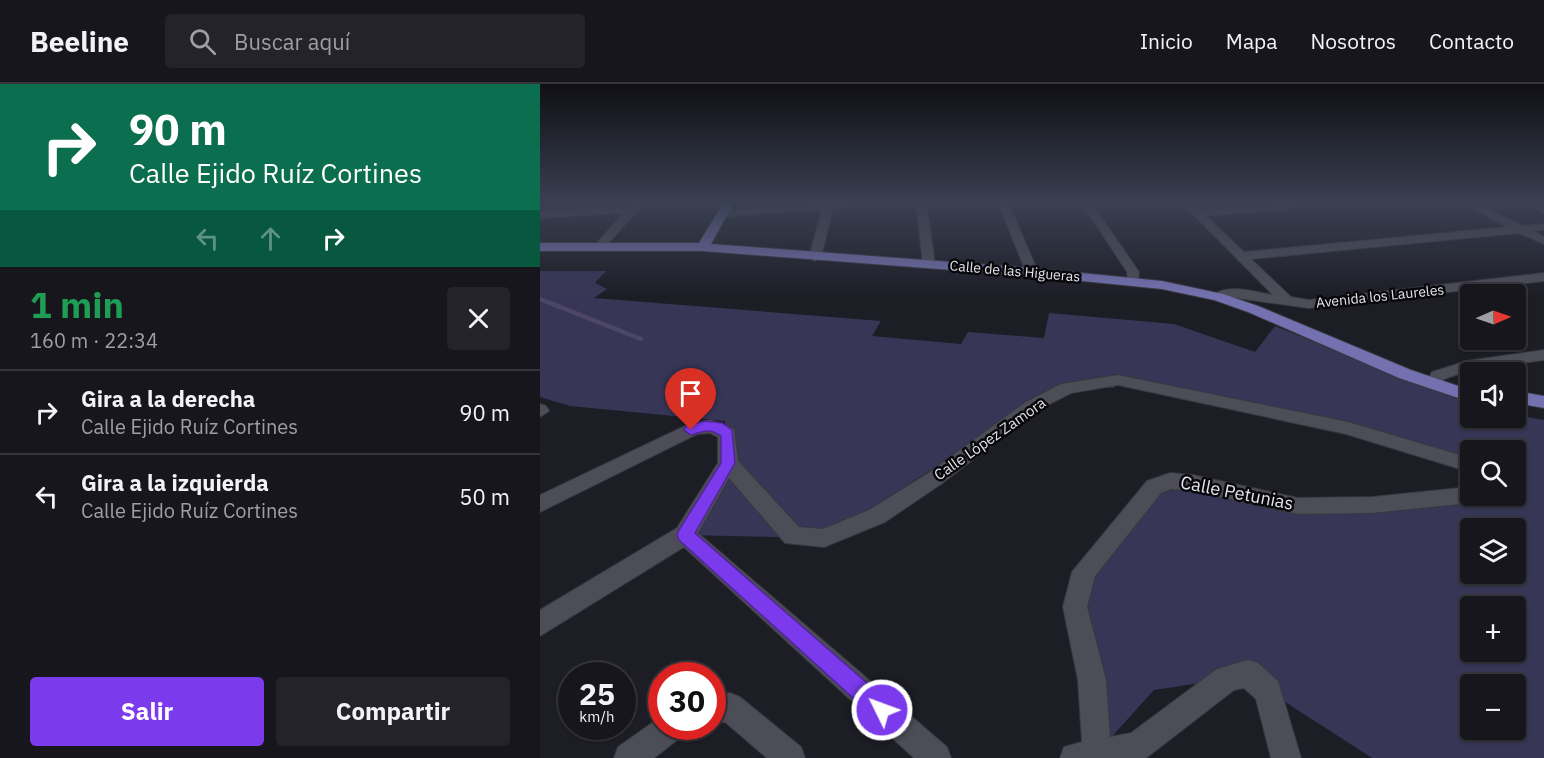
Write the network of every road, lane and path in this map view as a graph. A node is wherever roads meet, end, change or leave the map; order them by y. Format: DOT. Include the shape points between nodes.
graph roads {
  1 [pos="612,233"];
  2 [pos="711,233"];
  3 [pos="821,233"];
  4 [pos="925,233"];
  5 [pos="1016,233"];
  6 [pos="1106,233"];
  7 [pos="1219,233"];
  8 [pos="1474,233"];
  9 [pos="1528,233"];
  10 [pos="540,242"];
  11 [pos="604,242"];
  12 [pos="1544,242"];
  13 [pos="705,245"];
  14 [pos="540,247"];
  15 [pos="816,255"];
  16 [pos="1243,256"];
  17 [pos="928,262"];
  18 [pos="1031,270"];
  19 [pos="1544,277"];
  20 [pos="1134,279"];
  21 [pos="1223,295"];
  22 [pos="1288,302"];
  23 [pos="1544,355"];
  24 [pos="1436,380"];
  25 [pos="1460,384"];
  26 [pos="1460,391"];
  27 [pos="1526,399"];
  28 [pos="1544,402"];
  29 [pos="1526,410"];
  30 [pos="1544,413"];
  31 [pos="1460,461"];
  32 [pos="728,463"];
  33 [pos="1460,496"];
  34 [pos="540,504"];
  35 [pos="685,535"];
  36 [pos="540,624"];
  37 [pos="726,707"];
  38 [pos="654,740"];
  39 [pos="1086,755"];
  40 [pos="630,758"];
  41 [pos="790,758"];
  42 [pos="936,758"];
  43 [pos="1286,758"];
  1 -- 11 [label="street"];
  2 -- 13 [label="main road"];
  3 -- 15 [label="street"];
  4 -- 17 [label="street"];
  5 -- 18 [label="street"];
  6 -- 20 [label="street"];
  7 -- 16 [label="street"];
  8 -- 16 [label="street"];
  9 -- 12 [label="street"];
  10 -- 11 [label="main road, Calle de las Higueras"];
  11 -- 13 [label="main road, Calle de las Higueras"];
  11 -- 14 [label="main road, Calle de las Higueras"];
  13 -- 15 [label="main road, Calle de las Higueras"];
  15 -- 17 [label="main road, Calle de las Higueras"];
  16 -- 22 [label="street"];
  17 -- 18 [label="main road, Calle de las Higueras"];
  18 -- 20 [label="main road, Calle de las Higueras"];
  19 -- 22 [label="street, Avenida los Laureles" via="1319,303"];
  20 -- 21 [label="main road, Calle de las Higueras"];
  21 -- 22 [label="street, Avenida los Laureles"];
  21 -- 24 [label="main road, Calle de las Higueras"];
  23 -- 24 [label="street" via="1467,366"];
  24 -- 25 [label="main road, Calle de las Higueras"];
  24 -- 26 [label="main road, Calle de las Higueras"];
  27 -- 28 [label="main road"];
  29 -- 30 [label="main road"];
  31 -- 32 [label="street, Calle López Zamora" via="1348,428 1118,380 1067,388 1032,406 878,516 824,538 793,536"];
  32 -- 34 [label="street" via="728,434 705,426"];
  32 -- 35 [label="street"];
  33 -- 39 [label="street, Calle Petunias" via="1372,505 1298,506 1193,483 1170,481 1154,487 1084,572 1075,607 1092,680"];
  35 -- 36 [label="street"];
  35 -- 42 [label="street"];
  37 -- 41 [label="street"];
  38 -- 40 [label="street"];
  39 -- 43 [label="street" via="1137,747 1227,679 1248,673 1268,691"];
}
